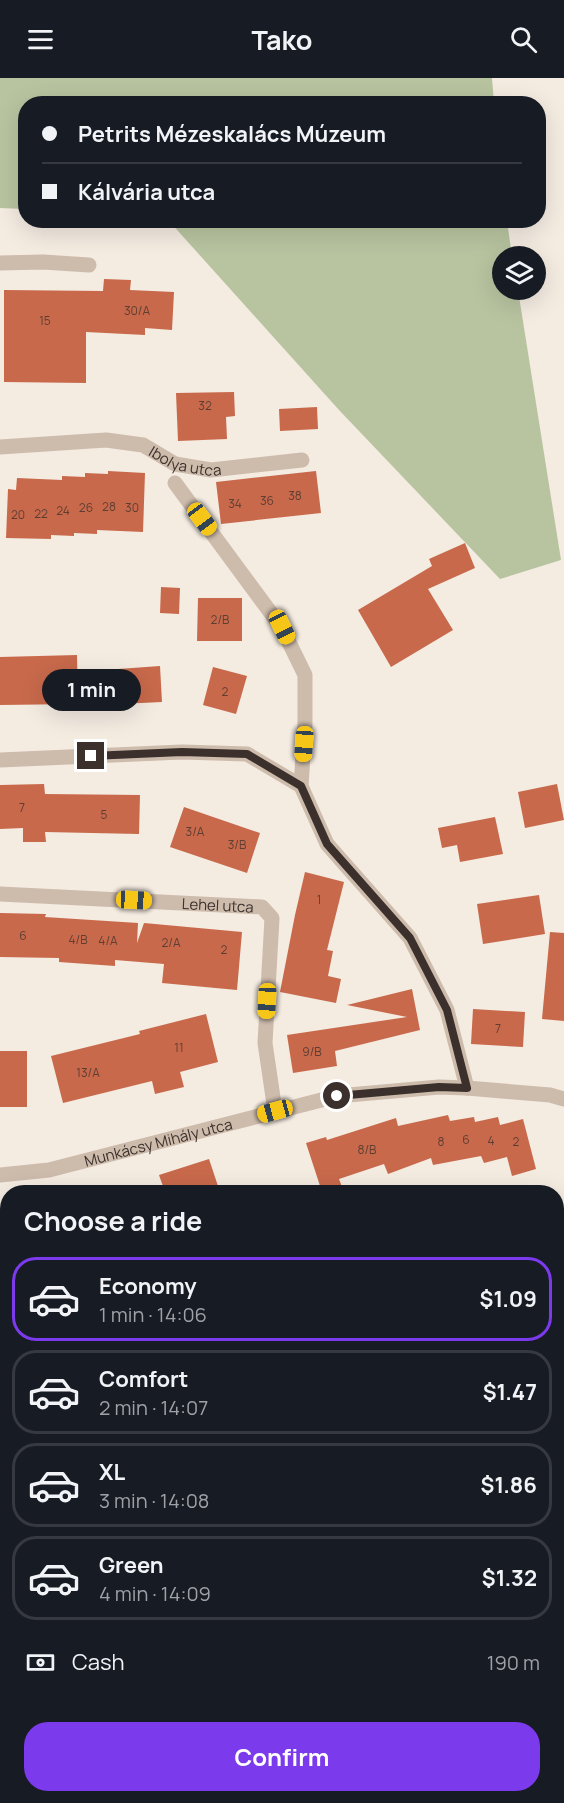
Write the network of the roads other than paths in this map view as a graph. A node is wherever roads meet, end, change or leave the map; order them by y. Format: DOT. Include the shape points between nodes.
graph roads {
  1 [pos="0,263"];
  2 [pos="89,265"];
  3 [pos="0,447"];
  4 [pos="302,460"];
  5 [pos="175,483"];
  6 [pos="0,760"];
  7 [pos="301,786"];
  8 [pos="0,894"];
  9 [pos="467,1088"];
  10 [pos="564,1099"];
  11 [pos="275,1111"];
  12 [pos="0,1175"];
  1 -- 2 [label="street"];
  3 -- 4 [label="street, Ibolya utca" via="106,440 143,445 175,464 211,470"];
  5 -- 7 [label="street" via="282,627 305,675"];
  6 -- 7 [label="street" via="182,752 247,754"];
  7 -- 9 [label="street" via="327,844 410,938 447,1010"];
  8 -- 11 [label="street, Lehel utca" via="262,907 272,918 265,1043"];
  9 -- 10 [label="street, Munkácsy Mihály utca"];
  9 -- 11 [label="street, Munkácsy Mihály utca" via="337,1096"];
  11 -- 12 [label="street, Munkácsy Mihály utca" via="49,1170"];
}
